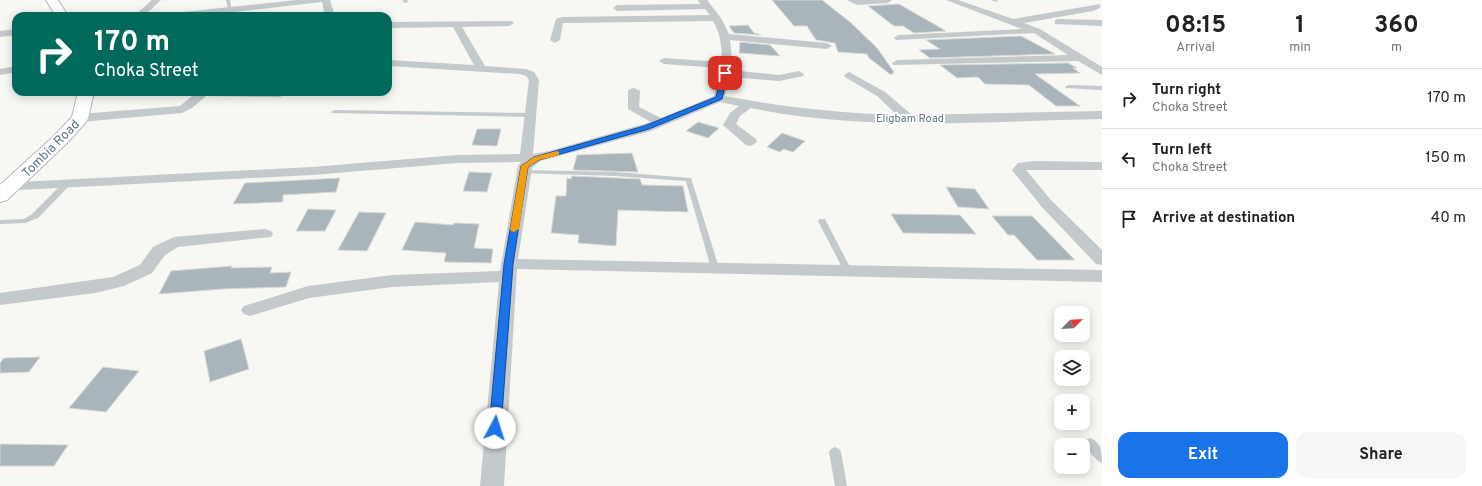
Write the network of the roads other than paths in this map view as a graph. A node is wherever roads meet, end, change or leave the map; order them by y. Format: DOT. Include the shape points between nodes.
graph roads {
  1 [pos="41,0"];
  2 [pos="52,0"];
  3 [pos="156,0"];
  4 [pos="228,0"];
  5 [pos="321,0"];
  6 [pos="326,0"];
  7 [pos="851,0"];
  8 [pos="888,0"];
  9 [pos="950,0"];
  10 [pos="1081,0"];
  11 [pos="276,3"];
  12 [pos="705,3"];
  13 [pos="617,8"];
  14 [pos="230,10"];
  15 [pos="47,12"];
  16 [pos="60,12"];
  17 [pos="143,12"];
  18 [pos="211,12"];
  19 [pos="329,12"];
  20 [pos="716,18"];
  21 [pos="509,23"];
  22 [pos="1016,23"];
  23 [pos="1102,23"];
  24 [pos="456,24"];
  25 [pos="392,25"];
  26 [pos="1037,31"];
  27 [pos="12,32"];
  28 [pos="0,34"];
  29 [pos="726,37"];
  30 [pos="900,38"];
  31 [pos="555,40"];
  32 [pos="827,46"];
  33 [pos="1079,58"];
  34 [pos="664,61"];
  35 [pos="392,63"];
  36 [pos="897,63"];
  37 [pos="482,68"];
  38 [pos="726,69"];
  39 [pos="12,70"];
  40 [pos="0,72"];
  41 [pos="1102,72"];
  42 [pos="799,74"];
  43 [pos="849,75"];
  44 [pos="1068,87"];
  45 [pos="1102,88"];
  46 [pos="634,91"];
  47 [pos="71,96"];
  48 [pos="85,96"];
  49 [pos="197,96"];
  50 [pos="719,98"];
  51 [pos="747,105"];
  52 [pos="334,112"];
  53 [pos="530,115"];
  54 [pos="1102,115"];
  55 [pos="80,118"];
  56 [pos="909,119"];
  57 [pos="660,122"];
  58 [pos="751,142"];
  59 [pos="528,163"];
  60 [pos="1102,166"];
  61 [pos="67,184"];
  62 [pos="3,187"];
  63 [pos="822,221"];
  64 [pos="0,222"];
  65 [pos="265,234"];
  66 [pos="1102,260"];
  67 [pos="715,268"];
  68 [pos="508,270"];
  69 [pos="848,271"];
  70 [pos="1102,276"];
  71 [pos="0,299"];
  72 [pos="250,310"];
  73 [pos="1090,443"];
  74 [pos="835,452"];
  75 [pos="1102,458"];
  76 [pos="492,486"];
  77 [pos="841,486"];
  1 -- 15 [label="main road"];
  2 -- 16 [label="main road"];
  3 -- 17 [label="street"];
  4 -- 14 [label="lane"];
  5 -- 11 [label="street"];
  6 -- 19 [label="street"];
  7 -- 8 [label="street"];
  9 -- 22 [label="street"];
  10 -- 22 [label="street" via="1096,7"];
  11 -- 14 [label="street"];
  12 -- 13 [label="street"];
  12 -- 20 [label="street"];
  14 -- 18 [label="street"];
  20 -- 29 [label="street"];
  20 -- 31 [label="street" via="562,20 559,21"];
  21 -- 24 [label="street"];
  22 -- 23 [label="street"];
  22 -- 26 [label="street"];
  24 -- 25 [label="street"];
  24 -- 37 [label="street"];
  26 -- 30 [label="street"];
  26 -- 33 [label="street"];
  27 -- 28 [label="street"];
  29 -- 32 [label="street"];
  29 -- 38 [label="street"];
  33 -- 36 [label="street"];
  33 -- 41 [label="street"];
  34 -- 38 [label="street"];
  35 -- 37 [label="street"];
  37 -- 53 [label="street" via="530,74 534,80"];
  38 -- 42 [label="street" via="779,78"];
  38 -- 50 [label="street"];
  39 -- 40 [label="street"];
  43 -- 56 [label="street" via="881,94"];
  44 -- 45 [label="lane"];
  46 -- 57 [label="street" via="634,109"];
  47 -- 62 [label="main road, Tombia Road" via="68,111"];
  48 -- 55 [label="main road, Tombia Road"];
  49 -- 55 [label="street" via="188,107 182,109"];
  50 -- 51 [label="street, Eligbam Road"];
  50 -- 57 [label="street"];
  51 -- 56 [label="street, Eligbam Road" via="824,116"];
  51 -- 58 [label="street" via="733,116 729,125"];
  52 -- 53 [label="lane"];
  53 -- 59 [label="street"];
  54 -- 56 [label="street, Eligbam Road"];
  55 -- 62 [label="main road, Tombia Road" via="61,139"];
  57 -- 59 [label="street"];
  59 -- 61 [label="street" via="456,159"];
  59 -- 67 [label="lane" via="615,174 690,179"];
  59 -- 68 [label="street"];
  60 -- 66 [label="street" via="1034,165 1023,166 1019,170 1046,203"];
  61 -- 62 [label="street"];
  61 -- 64 [label="lane" via="35,216 25,221"];
  63 -- 69 [label="lane"];
  65 -- 71 [label="street" via="174,242 159,251 146,269 118,282"];
  67 -- 68 [label="street"];
  67 -- 69 [label="street"];
  68 -- 72 [label="street" via="308,292"];
  68 -- 76 [label="street"];
  69 -- 70 [label="street"];
  73 -- 75 [label="lane"];
  74 -- 77 [label="lane"];
}
